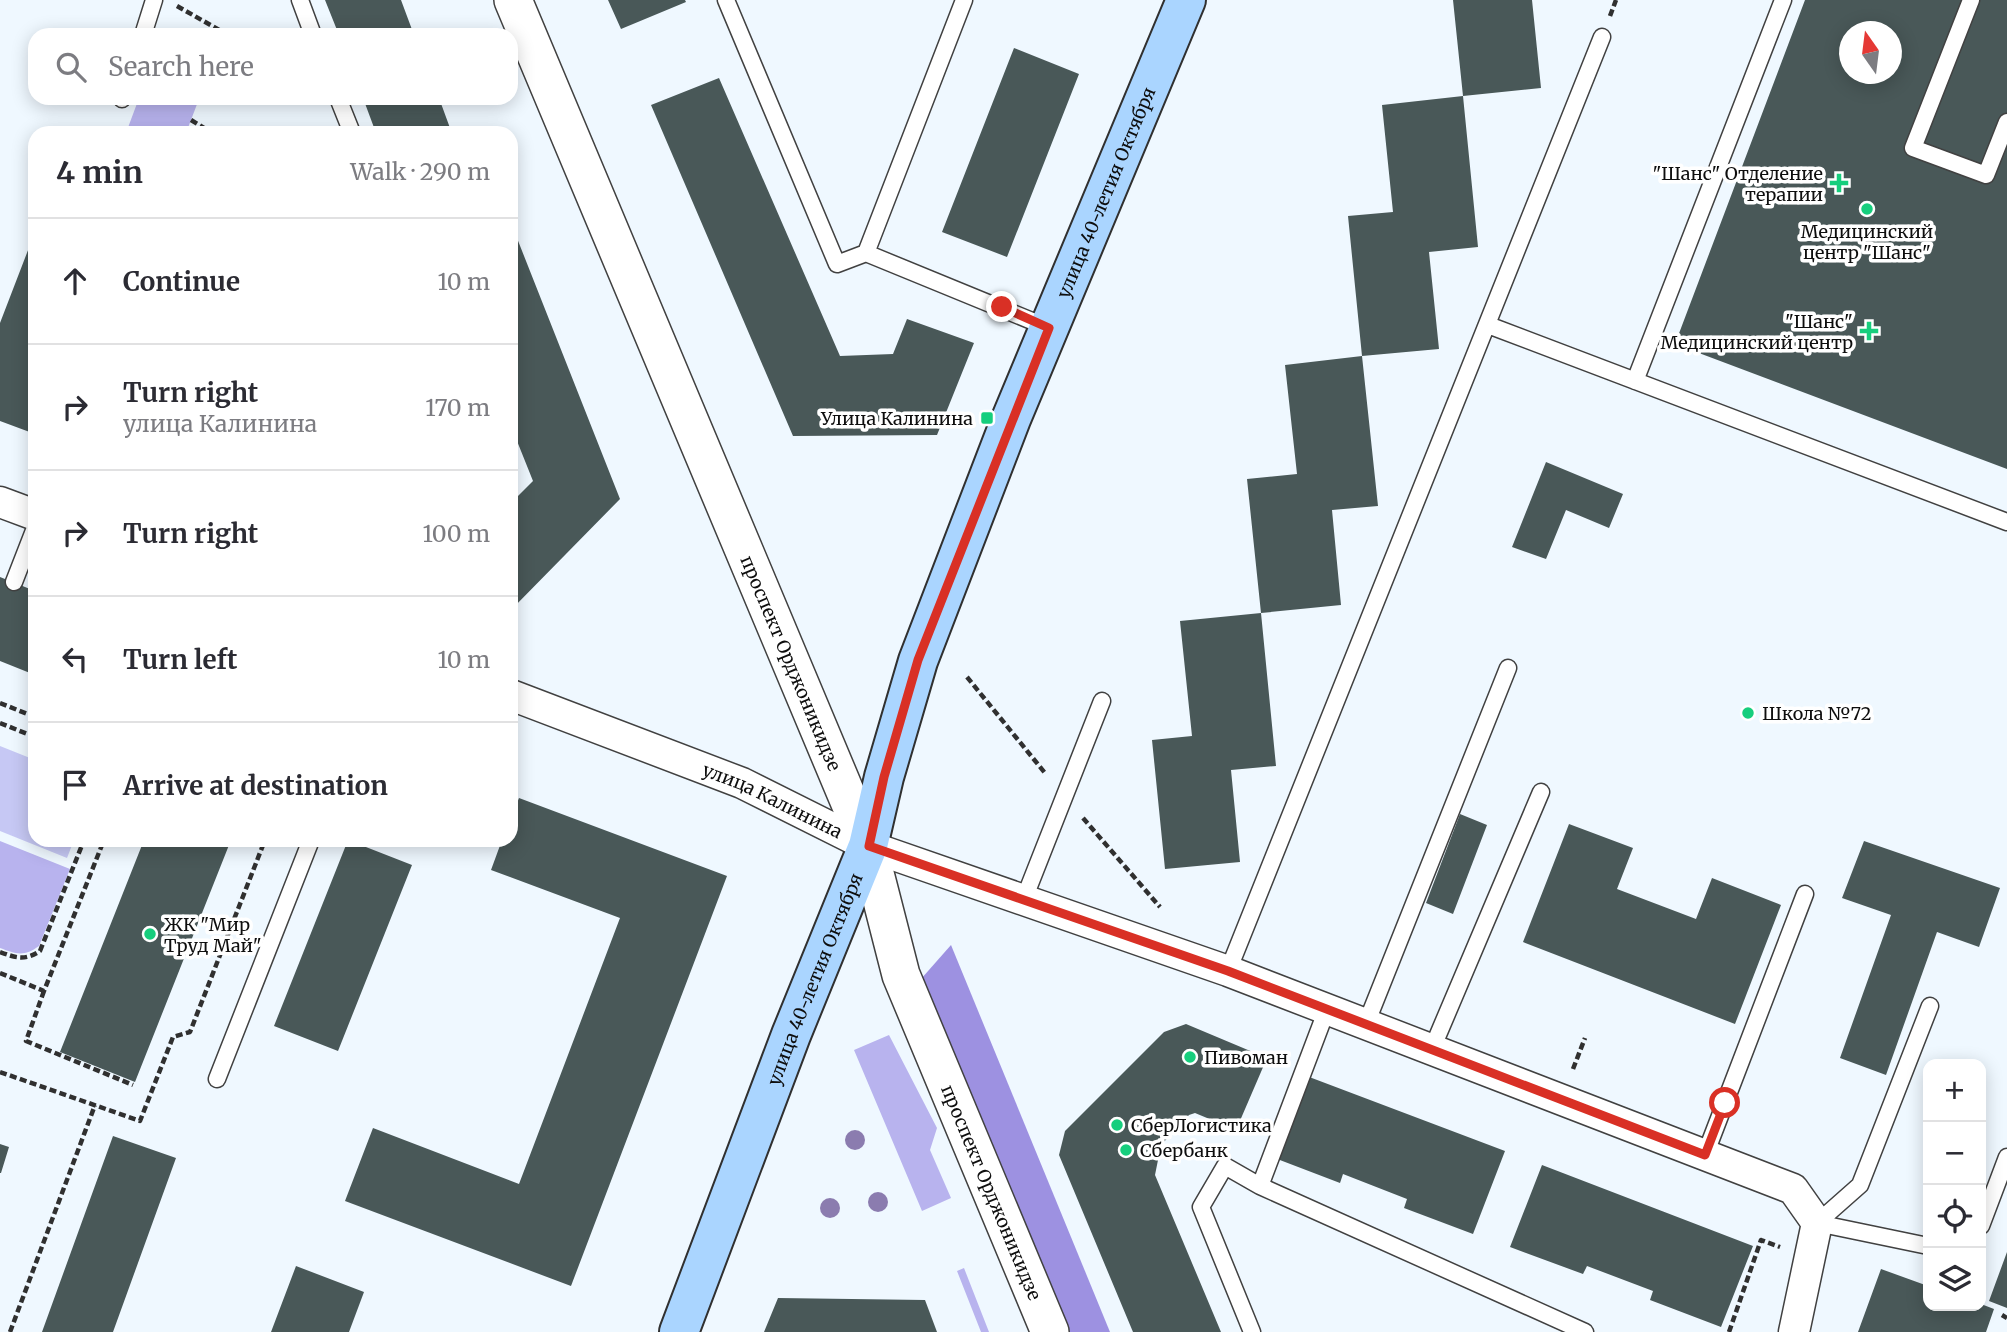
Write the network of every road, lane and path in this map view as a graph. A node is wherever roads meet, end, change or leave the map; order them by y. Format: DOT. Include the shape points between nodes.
graph roads {
  1 [pos="154,0"];
  2 [pos="167,0"];
  3 [pos="299,0"];
  4 [pos="513,0"];
  5 [pos="726,0"];
  6 [pos="964,0"];
  7 [pos="1186,0"];
  8 [pos="1783,0"];
  9 [pos="1970,0"];
  10 [pos="145,28"];
  11 [pos="216,28"];
  12 [pos="310,28"];
  13 [pos="1602,37"];
  14 [pos="341,105"];
  15 [pos="191,120"];
  16 [pos="2007,122"];
  17 [pos="201,126"];
  18 [pos="349,126"];
  19 [pos="866,253"];
  20 [pos="1488,325"];
  21 [pos="1049,328"];
  22 [pos="1635,380"];
  23 [pos="0,502"];
  24 [pos="28,512"];
  25 [pos="2007,522"];
  26 [pos="28,546"];
  27 [pos="14,582"];
  28 [pos="1508,668"];
  29 [pos="518,698"];
  30 [pos="1102,701"];
  31 [pos="0,703"];
  32 [pos="28,713"];
  33 [pos="0,723"];
  34 [pos="28,734"];
  35 [pos="1541,792"];
  36 [pos="869,846"];
  37 [pos="81,847"];
  38 [pos="101,847"];
  39 [pos="262,847"];
  40 [pos="308,847"];
  41 [pos="1805,894"];
  42 [pos="1024,899"];
  43 [pos="0,952"];
  44 [pos="1228,971"];
  45 [pos="0,973"];
  46 [pos="44,991"];
  47 [pos="1930,1006"];
  48 [pos="1327,1009"];
  49 [pos="1366,1024"];
  50 [pos="1432,1049"];
  51 [pos="0,1072"];
  52 [pos="216,1079"];
  53 [pos="133,1085"];
  54 [pos="96,1105"];
  55 [pos="1705,1155"];
  56 [pos="2007,1157"];
  57 [pos="1260,1186"];
  58 [pos="1986,1213"];
  59 [pos="1817,1223"];
  60 [pos="1761,1240"];
  61 [pos="1923,1245"];
  62 [pos="10,1332"];
  63 [pos="679,1332"];
  64 [pos="1050,1332"];
  65 [pos="1252,1332"];
  66 [pos="1585,1332"];
  67 [pos="1729,1332"];
  68 [pos="1794,1332"];
  1 -- 10 [label="lane"];
  2 -- 11 [label="path"];
  3 -- 12 [label="lane"];
  4 -- 36 [label="street, проспект Орджоникидзе"];
  5 -- 19 [label="lane" via="837,264"];
  6 -- 19 [label="lane"];
  7 -- 21 [label="main road, улица 40-летия Октября"];
  8 -- 22 [label="lane"];
  9 -- 16 [label="lane" via="1913,148 1986,175"];
  13 -- 20 [label="lane"];
  14 -- 18 [label="lane"];
  15 -- 17 [label="path"];
  19 -- 21 [label="lane"];
  20 -- 22 [label="lane"];
  20 -- 44 [label="lane"];
  21 -- 36 [label="main road, улица 40-летия Октября" via="918,660"];
  22 -- 25 [label="lane"];
  23 -- 24 [label="street"];
  26 -- 27 [label="lane"];
  28 -- 49 [label="lane"];
  29 -- 36 [label="street, улица Калинина" via="741,783"];
  30 -- 42 [label="lane"];
  31 -- 32 [label="path"];
  33 -- 34 [label="path"];
  35 -- 50 [label="lane"];
  36 -- 42 [label="street, улица Калинина"];
  36 -- 63 [label="main road, улица 40-летия Октября" via="791,1035"];
  36 -- 64 [label="street, проспект Орджоникидзе" via="901,975"];
  37 -- 43 [label="path" via="40,951 18,959"];
  38 -- 46 [label="path"];
  39 -- 54 [label="path" via="190,1032 173,1037 140,1121"];
  40 -- 52 [label="lane"];
  41 -- 55 [label="lane"];
  42 -- 44 [label="street, улица Калинина"];
  44 -- 48 [label="street, улица Калинина"];
  45 -- 46 [label="path"];
  46 -- 53 [label="path" via="26,1041"];
  47 -- 59 [label="lane" via="1860,1185"];
  48 -- 49 [label="street, улица Калинина"];
  48 -- 57 [label="lane"];
  49 -- 50 [label="street, улица Калинина"];
  50 -- 55 [label="street, улица Калинина"];
  51 -- 54 [label="path"];
  54 -- 62 [label="path"];
  55 -- 59 [label="street, улица Калинина" via="1793,1189"];
  56 -- 58 [label="lane"];
  57 -- 65 [label="lane" via="1224,1166 1201,1207"];
  57 -- 66 [label="lane"];
  59 -- 61 [label="lane"];
  59 -- 68 [label="street"];
  60 -- 67 [label="path"];
}
